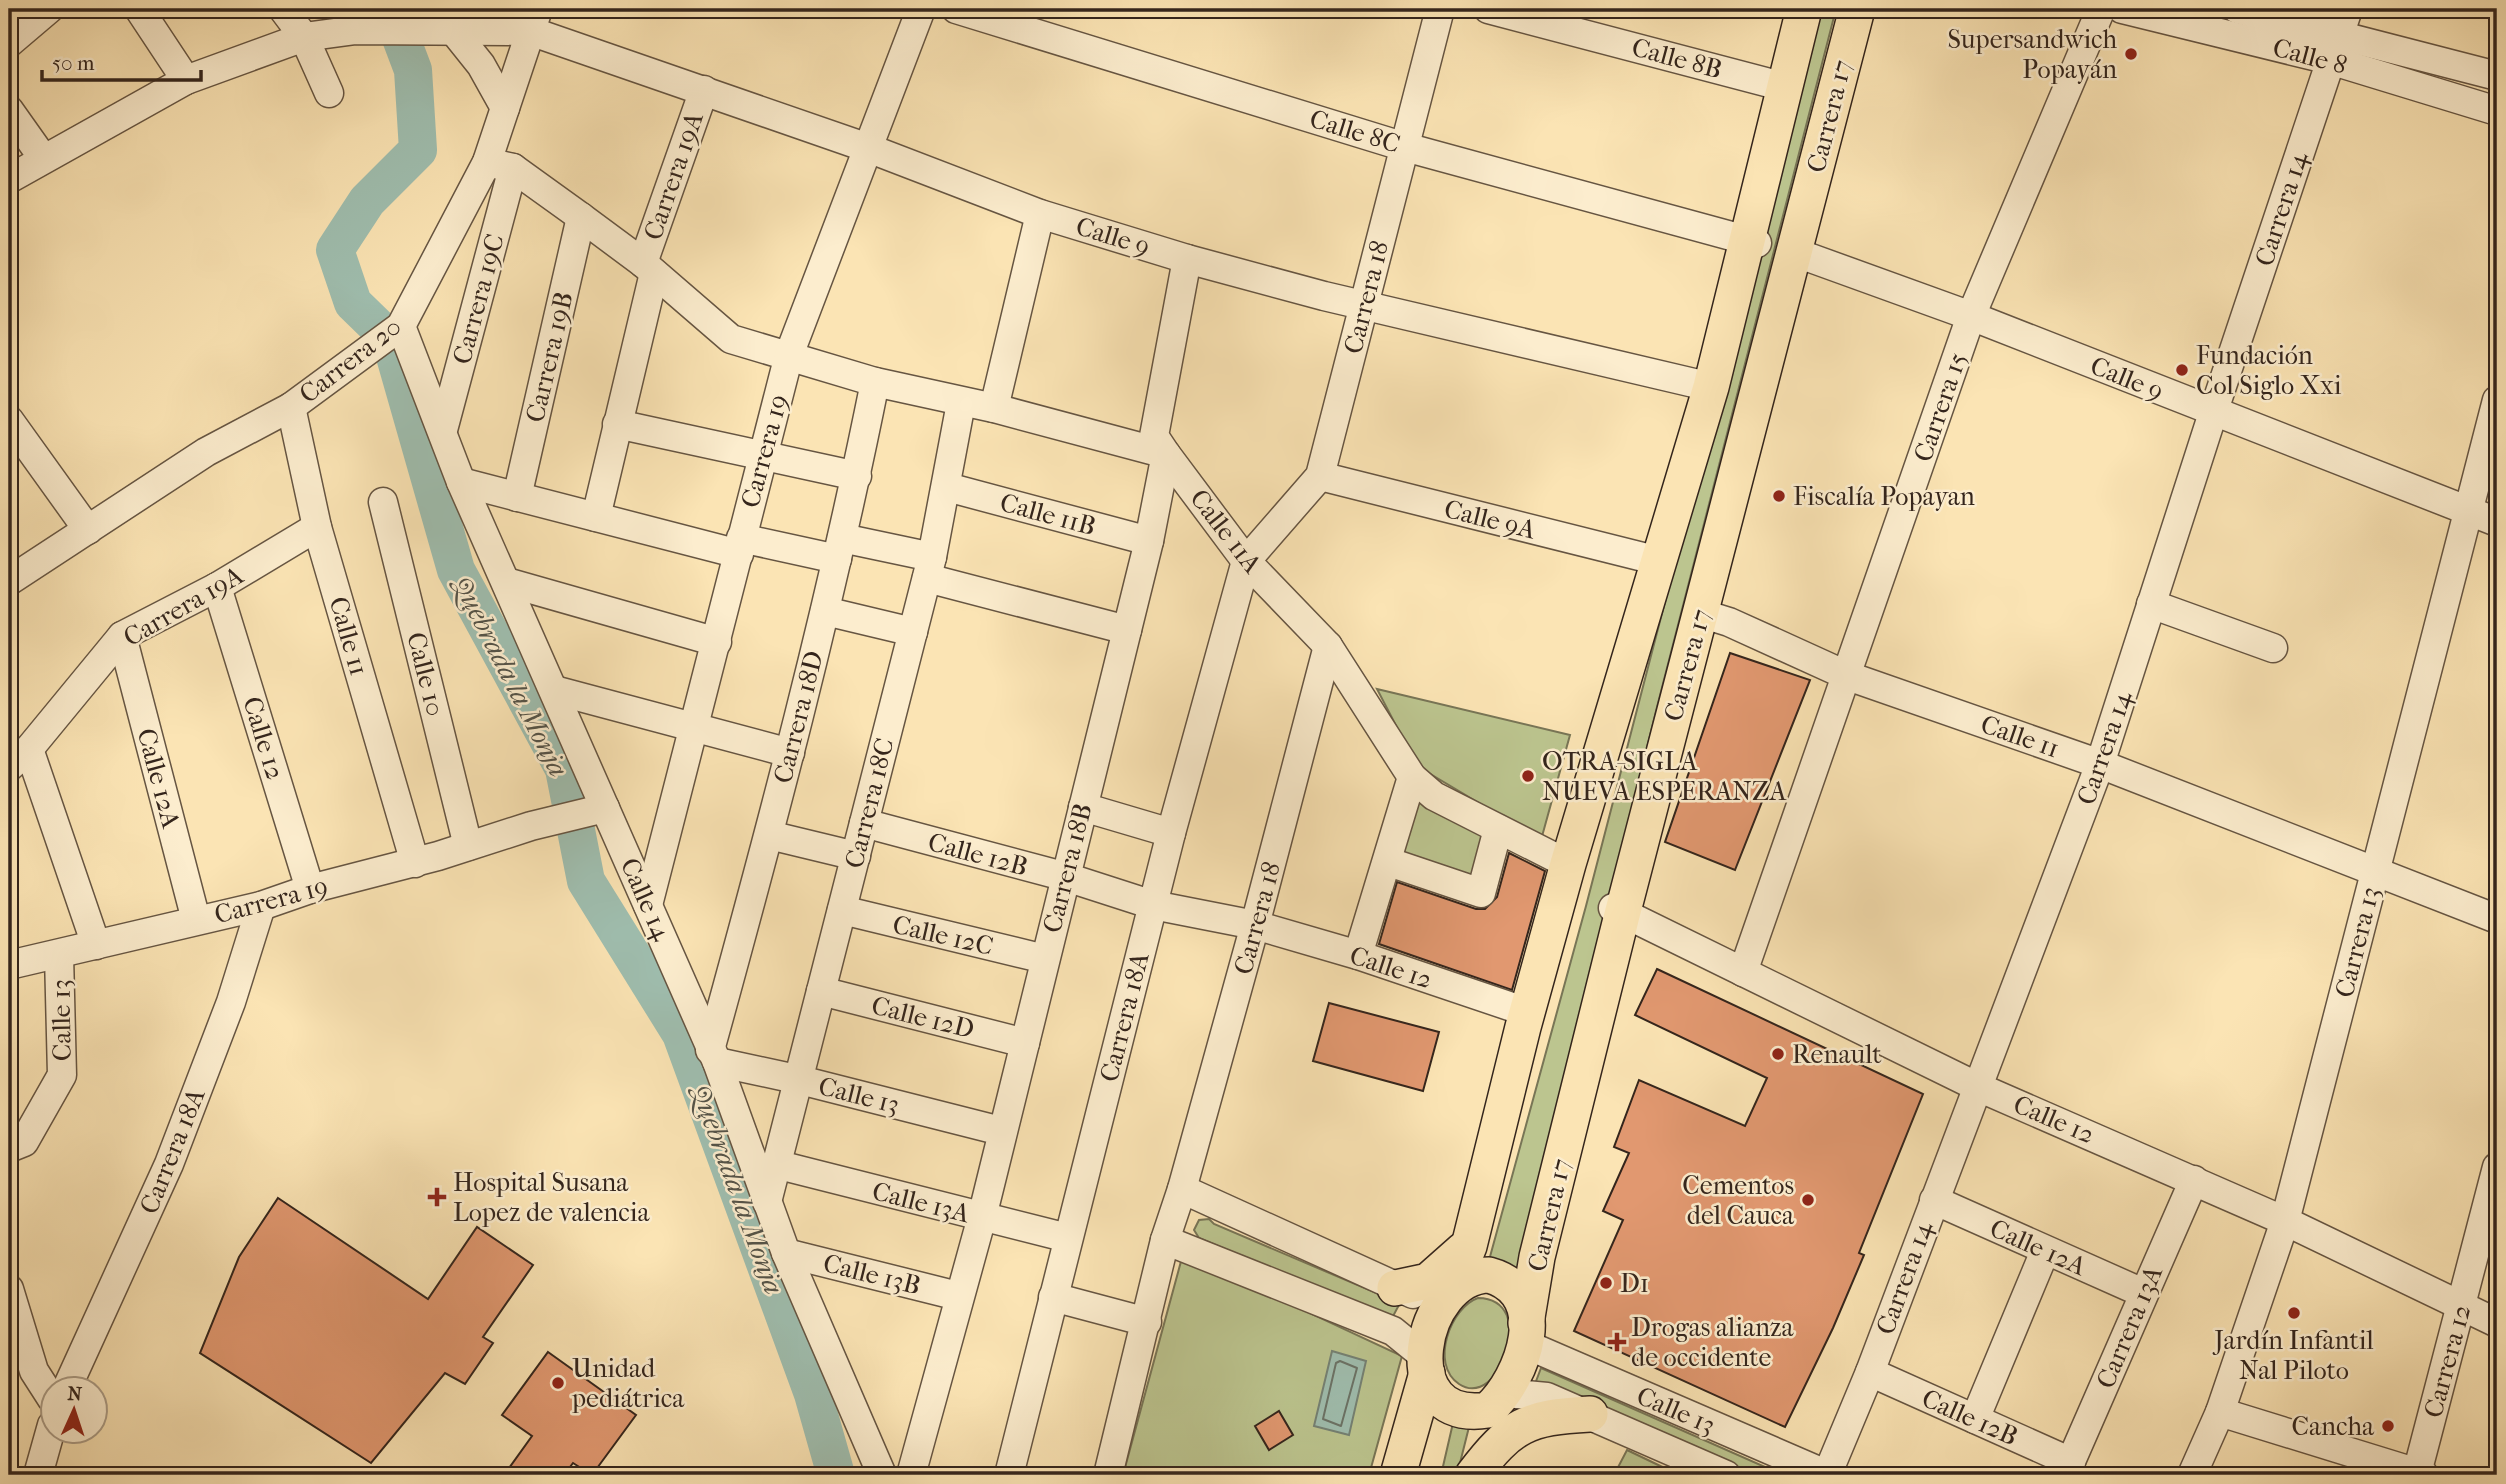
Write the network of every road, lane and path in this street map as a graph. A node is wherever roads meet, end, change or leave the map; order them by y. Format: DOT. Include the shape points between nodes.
graph roads {
  1 [pos="50,9"];
  2 [pos="139,9"];
  3 [pos="283,9"];
  4 [pos="921,9"];
  5 [pos="956,9"];
  6 [pos="1440,9"];
  7 [pos="1488,9"];
  8 [pos="1804,9"];
  9 [pos="1815,9"];
  10 [pos="1840,9"];
  11 [pos="1857,9"];
  12 [pos="2101,9"];
  13 [pos="2122,9"];
  14 [pos="2237,9"];
  15 [pos="534,20"];
  16 [pos="2345,22"];
  17 [pos="446,30"];
  18 [pos="304,37"];
  19 [pos="9,43"];
  20 [pos="2330,60"];
  21 [pos="2497,76"];
  22 [pos="186,80"];
  23 [pos="1785,87"];
  24 [pos="704,90"];
  25 [pos="329,93"];
  26 [pos="505,108"];
  27 [pos="9,110"];
  28 [pos="2497,111"];
  29 [pos="1405,147"];
  30 [pos="868,148"];
  31 [pos="43,158"];
  32 [pos="500,165"];
  33 [pos="9,178"];
  34 [pos="1040,214"];
  35 [pos="581,217"];
  36 [pos="1752,242"];
  37 [pos="1794,252"];
  38 [pos="1187,259"];
  39 [pos="649,268"];
  40 [pos="1364,306"];
  41 [pos="1971,316"];
  42 [pos="394,331"];
  43 [pos="789,355"];
  44 [pos="875,382"];
  45 [pos="1711,387"];
  46 [pos="2497,400"];
  47 [pos="961,403"];
  48 [pos="291,407"];
  49 [pos="994,408"];
  50 [pos="2213,412"];
  51 [pos="617,424"];
  52 [pos="11,429"];
  53 [pos="443,430"];
  54 [pos="763,454"];
  55 [pos="1166,454"];
  56 [pos="857,476"];
  57 [pos="1320,476"];
  58 [pos="461,482"];
  59 [pos="947,487"];
  60 [pos="517,497"];
  61 [pos="383,502"];
  62 [pos="2470,513"];
  63 [pos="596,517"];
  64 [pos="2497,522"];
  65 [pos="317,527"];
  66 [pos="88,530"];
  67 [pos="1149,541"];
  68 [pos="740,546"];
  69 [pos="840,548"];
  70 [pos="1246,561"];
  71 [pos="1659,561"];
  72 [pos="930,568"];
  73 [pos="9,581"];
  74 [pos="506,582"];
  75 [pos="217,587"];
  76 [pos="2151,604"];
  77 [pos="825,611"];
  78 [pos="1700,614"];
  79 [pos="1127,630"];
  80 [pos="913,632"];
  81 [pos="122,636"];
  82 [pos="716,642"];
  83 [pos="1328,646"];
  84 [pos="2273,648"];
  85 [pos="1848,676"];
  86 [pos="554,690"];
  87 [pos="695,727"];
  88 [pos="790,753"];
  89 [pos="19,758"];
  90 [pos="2100,764"];
  91 [pos="1412,777"];
  92 [pos="1083,807"];
  93 [pos="597,810"];
  94 [pos="864,823"];
  95 [pos="1497,829"];
  96 [pos="1171,833"];
  97 [pos="769,835"];
  98 [pos="468,846"];
  99 [pos="856,856"];
  100 [pos="1389,862"];
  101 [pos="415,863"];
  102 [pos="1567,864"];
  103 [pos="2375,870"];
  104 [pos="1063,876"];
  105 [pos="310,889"];
  106 [pos="648,905"];
  107 [pos="1153,905"];
  108 [pos="261,906"];
  109 [pos="842,910"];
  110 [pos="1618,910"];
  111 [pos="2497,919"];
  112 [pos="196,920"];
  113 [pos="1255,925"];
  114 [pos="1561,937"];
  115 [pos="96,946"];
  116 [pos="60,955"];
  117 [pos="1358,955"];
  118 [pos="1045,959"];
  119 [pos="9,965"];
  120 [pos="1743,972"];
  121 [pos="821,991"];
  122 [pos="1527,1012"];
  123 [pos="1025,1043"];
  124 [pos="713,1056"];
  125 [pos="796,1079"];
  126 [pos="1978,1087"];
  127 [pos="1001,1131"];
  128 [pos="9,1148"];
  129 [pos="775,1164"];
  130 [pos="2497,1167"];
  131 [pos="2194,1180"];
  132 [pos="1182,1189"];
  133 [pos="1934,1200"];
  134 [pos="767,1202"];
  135 [pos="982,1217"];
  136 [pos="2285,1221"];
  137 [pos="1068,1238"];
  138 [pos="1165,1240"];
  139 [pos="2045,1251"];
  140 [pos="786,1253"];
  141 [pos="1459,1279"];
  142 [pos="1395,1288"];
  143 [pos="9,1289"];
  144 [pos="2143,1293"];
  145 [pos="958,1296"];
  146 [pos="1054,1297"];
  147 [pos="2461,1306"];
  148 [pos="1524,1321"];
  149 [pos="1147,1322"];
  150 [pos="2497,1323"];
  151 [pos="1870,1372"];
  152 [pos="72,1376"];
  153 [pos="1430,1376"];
  154 [pos="38,1377"];
  155 [pos="1497,1402"];
  156 [pos="2220,1412"];
  157 [pos="1590,1414"];
  158 [pos="1975,1419"];
  159 [pos="46,1446"];
  160 [pos="2068,1469"];
  161 [pos="1715,1473"];
  162 [pos="2421,1474"];
  163 [pos="38,1475"];
  164 [pos="882,1475"];
  165 [pos="911,1475"];
  166 [pos="1009,1475"];
  167 [pos="1108,1475"];
  168 [pos="1398,1475"];
  169 [pos="1419,1475"];
  170 [pos="1473,1475"];
  171 [pos="1828,1475"];
  172 [pos="2192,1475"];
  1 -- 19 [label="street"];
  2 -- 22 [label="street"];
  3 -- 18 [label="street"];
  4 -- 30 [label="street, Carrera 19"];
  5 -- 29 [label="street, Calle 8C"];
  6 -- 29 [label="street, Carrera 18"];
  7 -- 23 [label="street, Calle 8B"];
  8 -- 23 [label="main road"];
  9 -- 36 [label="main road, Carrera 17"];
  10 -- 110 [label="main road, Carrera 17"];
  11 -- 37 [label="main road, Carrera 17"];
  12 -- 41 [label="street, Carrera 15"];
  13 -- 20 [label="street, Calle 8"];
  14 -- 16 [label="street, Calle 8"];
  15 -- 17 [label="street, Calle 9"];
  15 -- 24 [label="street, Calle 9"];
  15 -- 26 [label="street, Carrera 20"];
  16 -- 20 [label="street, Carrera 14"];
  16 -- 21 [label="street, Calle 8"];
  17 -- 18 [label="street, Calle 9" via="356,30"];
  17 -- 26 [label="street" via="481,65"];
  18 -- 22 [label="street, Calle 9"];
  18 -- 25 [label="street"];
  20 -- 28 [label="street, Calle 8"];
  20 -- 50 [label="street, Carrera 14"];
  22 -- 31 [label="street, Calle 9"];
  23 -- 36 [label="main road"];
  24 -- 30 [label="street, Calle 9"];
  24 -- 39 [label="street, Carrera 19A"];
  26 -- 32 [label="street, Carrera 20"];
  27 -- 31 [label="street"];
  29 -- 36 [label="street, Calle 8C"];
  29 -- 40 [label="street, Carrera 18"];
  30 -- 34 [label="street, Calle 9"];
  30 -- 43 [label="street, Carrera 19"];
  31 -- 33 [label="street, Calle 9"];
  32 -- 35 [label="street"];
  32 -- 42 [label="street, Carrera 20"];
  32 -- 53 [label="street, Carrera 19C"];
  34 -- 38 [label="street, Calle 9"];
  34 -- 49 [label="street"];
  35 -- 39 [label="street"];
  35 -- 60 [label="street, Carrera 19B"];
  36 -- 45 [label="main road"];
  36 -- 114 [label="main road, Carrera 17"];
  37 -- 41 [label="street, Calle 9"];
  37 -- 78 [label="main road, Carrera 17"];
  38 -- 40 [label="street, Calle 9"];
  38 -- 55 [label="street, Carrera 18B" via="1154,436"];
  39 -- 43 [label="street" via="731,340"];
  39 -- 51 [label="street, Carrera 19A"];
  40 -- 45 [label="street, Calle 9"];
  40 -- 57 [label="street, Carrera 18"];
  41 -- 50 [label="street, Calle 9"];
  41 -- 85 [label="street, Carrera 15"];
  42 -- 48 [label="street, Carrera 20"];
  42 -- 53 [label="street, Calle 14"];
  43 -- 44 [label="street"];
  43 -- 54 [label="street, Carrera 19"];
  44 -- 47 [label="street"];
  44 -- 56 [label="street, Carrera 18D"];
  45 -- 71 [label="main road"];
  46 -- 62 [label="street, Carrera 13"];
  47 -- 49 [label="street"];
  47 -- 59 [label="street, Carrera 18C"];
  48 -- 65 [label="street, Calle 11"];
  48 -- 66 [label="street, Carrera 20" via="206,452"];
  49 -- 55 [label="street"];
  50 -- 62 [label="street, Calle 9"];
  50 -- 76 [label="street, Carrera 14"];
  51 -- 54 [label="street"];
  51 -- 63 [label="street, Carrera 19A"];
  52 -- 66 [label="street"];
  53 -- 58 [label="street, Calle 14"];
  54 -- 56 [label="street"];
  54 -- 68 [label="street, Carrera 19"];
  55 -- 67 [label="street, Carrera 18B"];
  55 -- 70 [label="street, Calle 11A"];
  56 -- 69 [label="street, Carrera 18D"];
  57 -- 70 [label="street, Carrera 18"];
  57 -- 71 [label="street, Calle 9A"];
  58 -- 60 [label="street"];
  58 -- 74 [label="street, Calle 14"];
  59 -- 67 [label="street, Calle 11B"];
  59 -- 72 [label="street, Carrera 18C"];
  60 -- 63 [label="street"];
  61 -- 98 [label="street, Calle 10"];
  62 -- 64 [label="street, Calle 9"];
  62 -- 103 [label="street, Carrera 13"];
  63 -- 68 [label="street"];
  65 -- 75 [label="street, Carrera 19A"];
  65 -- 101 [label="street, Calle 11"];
  66 -- 73 [label="street, Carrera 20"];
  67 -- 79 [label="street, Carrera 18B"];
  68 -- 69 [label="street"];
  68 -- 82 [label="street, Carrera 19"];
  69 -- 72 [label="street"];
  69 -- 77 [label="street, Carrera 18D"];
  70 -- 83 [label="street, Calle 11A"];
  70 -- 96 [label="street, Carrera 18A"];
  71 -- 102 [label="main road"];
  72 -- 79 [label="street"];
  72 -- 80 [label="street, Carrera 18C"];
  74 -- 82 [label="street"];
  74 -- 86 [label="street, Calle 14"];
  75 -- 81 [label="street, Carrera 19A"];
  75 -- 105 [label="street, Calle 12"];
  76 -- 84 [label="street"];
  76 -- 90 [label="street, Carrera 14"];
  77 -- 80 [label="street"];
  77 -- 88 [label="street, Carrera 18D"];
  78 -- 85 [label="street, Calle 11" via="1729,622"];
  78 -- 110 [label="main road, Carrera 17"];
  79 -- 92 [label="street, Carrera 18B"];
  80 -- 94 [label="street, Carrera 18C"];
  81 -- 89 [label="street, Carrera 19A"];
  81 -- 112 [label="street, Calle 12A"];
  82 -- 87 [label="street, Carrera 19"];
  83 -- 91 [label="street, Calle 11A"];
  83 -- 113 [label="street, Carrera 18"];
  85 -- 90 [label="street, Calle 11"];
  85 -- 120 [label="street, Carrera 15"];
  86 -- 87 [label="street"];
  86 -- 93 [label="street, Calle 14"];
  87 -- 88 [label="street"];
  87 -- 106 [label="street, Carrera 19"];
  88 -- 97 [label="street, Carrera 18D"];
  89 -- 115 [label="street, Calle 13"];
  90 -- 103 [label="street, Calle 11"];
  90 -- 126 [label="street, Carrera 14"];
  91 -- 95 [label="street, Calle 11A" via="1434,796"];
  91 -- 100 [label="street"];
  92 -- 96 [label="street"];
  92 -- 104 [label="street, Carrera 18B"];
  93 -- 98 [label="street, Carrera 19"];
  93 -- 106 [label="street, Calle 14"];
  94 -- 99 [label="street, Carrera 18C"];
  94 -- 104 [label="street, Calle 12B"];
  95 -- 100 [label="street" via="1481,893"];
  95 -- 102 [label="street, Calle 11A"];
  96 -- 107 [label="street, Carrera 18A"];
  97 -- 99 [label="street"];
  97 -- 124 [label="street, Carrera 18D"];
  98 -- 101 [label="street, Carrera 19"];
  99 -- 109 [label="street, Carrera 18C"];
  100 -- 117 [label="street"];
  101 -- 105 [label="street, Carrera 19"];
  102 -- 114 [label="main road"];
  103 -- 111 [label="street, Calle 11"];
  103 -- 136 [label="street, Carrera 13"];
  104 -- 107 [label="street, Calle 12B"];
  104 -- 118 [label="street, Carrera 18B"];
  105 -- 108 [label="street, Carrera 19"];
  106 -- 124 [label="street, Calle 14"];
  107 -- 113 [label="street, Calle 12B"];
  107 -- 137 [label="street, Carrera 18A"];
  108 -- 112 [label="street, Carrera 19"];
  108 -- 152 [label="street, Carrera 18A" via="231,1002 169,1164"];
  109 -- 118 [label="street, Calle 12C"];
  109 -- 121 [label="street, Carrera 18C"];
  110 -- 120 [label="street, Calle 12"];
  110 -- 148 [label="main road, Carrera 17" via="1524,1271"];
  112 -- 115 [label="street, Carrera 19"];
  113 -- 117 [label="street, Calle 12"];
  113 -- 132 [label="street, Carrera 18"];
  114 -- 122 [label="main road"];
  114 -- 141 [label="main road, Carrera 17"];
  115 -- 116 [label="street, Carrera 19"];
  116 -- 119 [label="street, Carrera 19"];
  116 -- 128 [label="street, Calle 13" via="62,1075 24,1142"];
  117 -- 122 [label="street, Calle 12"];
  118 -- 123 [label="street, Carrera 18B"];
  120 -- 126 [label="street, Calle 12"];
  121 -- 123 [label="street, Calle 12D"];
  121 -- 125 [label="street, Carrera 18C"];
  122 -- 141 [label="main road"];
  123 -- 127 [label="street, Carrera 18B"];
  124 -- 125 [label="street, Calle 13"];
  124 -- 134 [label="street, Calle 14"];
  125 -- 127 [label="street, Calle 13"];
  125 -- 129 [label="street, Carrera 18C"];
  126 -- 131 [label="street, Calle 12"];
  126 -- 133 [label="street, Carrera 14"];
  127 -- 135 [label="street, Carrera 18B"];
  129 -- 134 [label="street, Carrera 18C"];
  129 -- 135 [label="street, Calle 13A"];
  130 -- 147 [label="street, Carrera 12"];
  131 -- 136 [label="street, Calle 12"];
  131 -- 144 [label="street, Carrera 13A"];
  132 -- 138 [label="street"];
  132 -- 142 [label="street"];
  133 -- 139 [label="street, Calle 12A"];
  133 -- 151 [label="street, Carrera 14"];
  134 -- 140 [label="street, Calle 14"];
  135 -- 137 [label="street, Calle 13A"];
  135 -- 145 [label="street, Carrera 18B"];
  136 -- 147 [label="street, Calle 12"];
  136 -- 156 [label="street, Carrera 13"];
  137 -- 146 [label="street, Carrera 18A"];
  138 -- 149 [label="street"];
  138 -- 153 [label="street" via="1393,1331"];
  139 -- 144 [label="street, Calle 12A"];
  139 -- 158 [label="street"];
  140 -- 145 [label="street, Calle 13B"];
  140 -- 164 [label="street, Calle 14"];
  141 -- 142 [label="street"];
  141 -- 142 [label="main road"];
  141 -- 148 [label="main road" via="1508,1282"];
  141 -- 153 [label="main road" via="1433,1320"];
  143 -- 154 [label="street"];
  144 -- 160 [label="street, Carrera 13A"];
  145 -- 165 [label="street, Carrera 18B"];
  146 -- 149 [label="street"];
  146 -- 166 [label="street, Carrera 18A"];
  147 -- 150 [label="street, Calle 12"];
  147 -- 162 [label="street, Carrera 12"];
  148 -- 155 [label="main road" via="1519,1367"];
  148 -- 171 [label="street, Calle 13"];
  149 -- 167 [label="street"];
  151 -- 158 [label="street, Calle 12B"];
  151 -- 171 [label="street, Carrera 14"];
  153 -- 155 [label="main road" via="1457,1411"];
  153 -- 168 [label="main road"];
  153 -- 169 [label="main road"];
  155 -- 157 [label="street, Calle 13" via="1547,1397"];
  155 -- 170 [label="main road"];
  156 -- 162 [label="street"];
  156 -- 172 [label="street, Carrera 13"];
  157 -- 161 [label="street, Calle 13"];
  157 -- 170 [label="main road" via="1557,1415 1517,1427"];
  158 -- 160 [label="street, Calle 12B"];
  159 -- 163 [label="street"];
}
